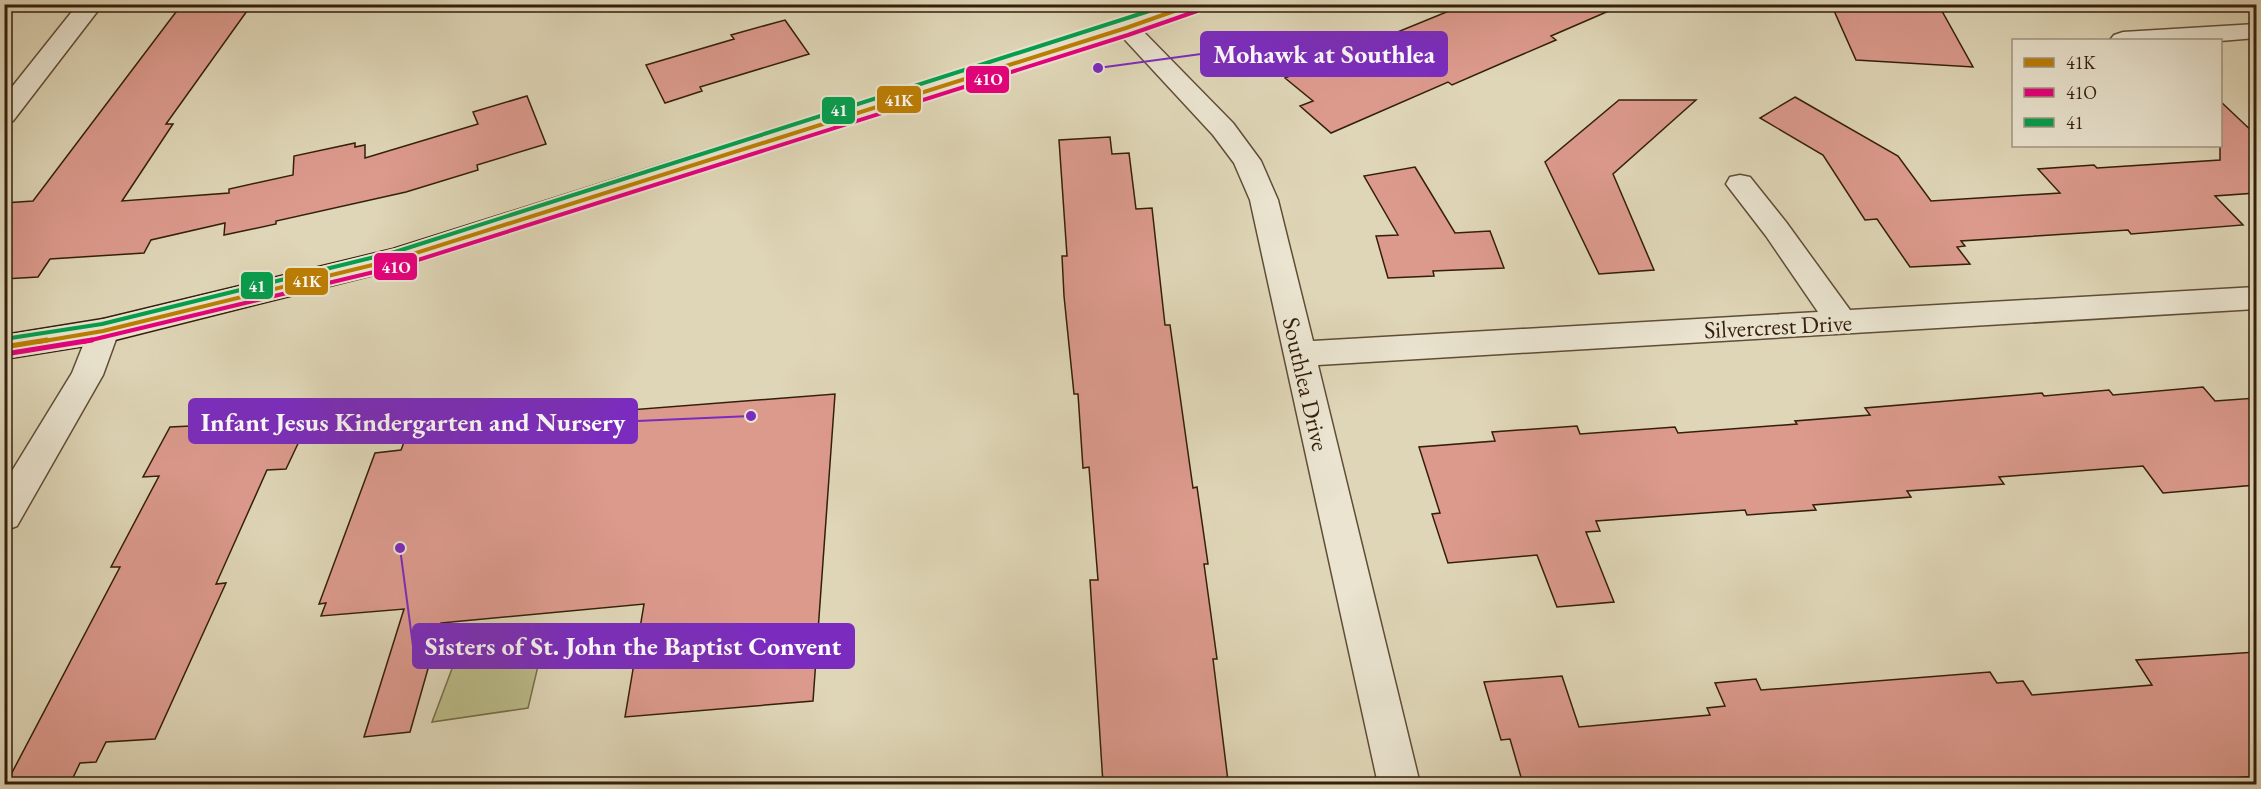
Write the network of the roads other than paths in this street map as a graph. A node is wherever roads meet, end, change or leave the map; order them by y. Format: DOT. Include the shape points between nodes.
graph roads {
  1 [pos="91,4"];
  2 [pos="1195,4"];
  3 [pos="1126,28"];
  4 [pos="2244,32"];
  5 [pos="2139,39"];
  6 [pos="2256,54"];
  7 [pos="4,114"];
  8 [pos="1740,184"];
  9 [pos="2256,298"];
  10 [pos="1841,322"];
  11 [pos="103,331"];
  12 [pos="4,347"];
  13 [pos="1299,354"];
  14 [pos="4,516"];
  15 [pos="1399,784"];
  1 -- 7 [label="street"];
  2 -- 3 [label="street"];
  3 -- 11 [label="street" via="397,259"];
  3 -- 13 [label="street, Southlea Drive" via="1223,129 1247,161 1264,200"];
  4 -- 5 [label="street"];
  4 -- 6 [label="street"];
  8 -- 10 [label="street"];
  9 -- 10 [label="street, Silvercrest Drive"];
  10 -- 13 [label="street, Silvercrest Drive"];
  11 -- 12 [label="street"];
  11 -- 14 [label="street" via="87,375"];
  13 -- 15 [label="street, Southlea Drive"];
}
